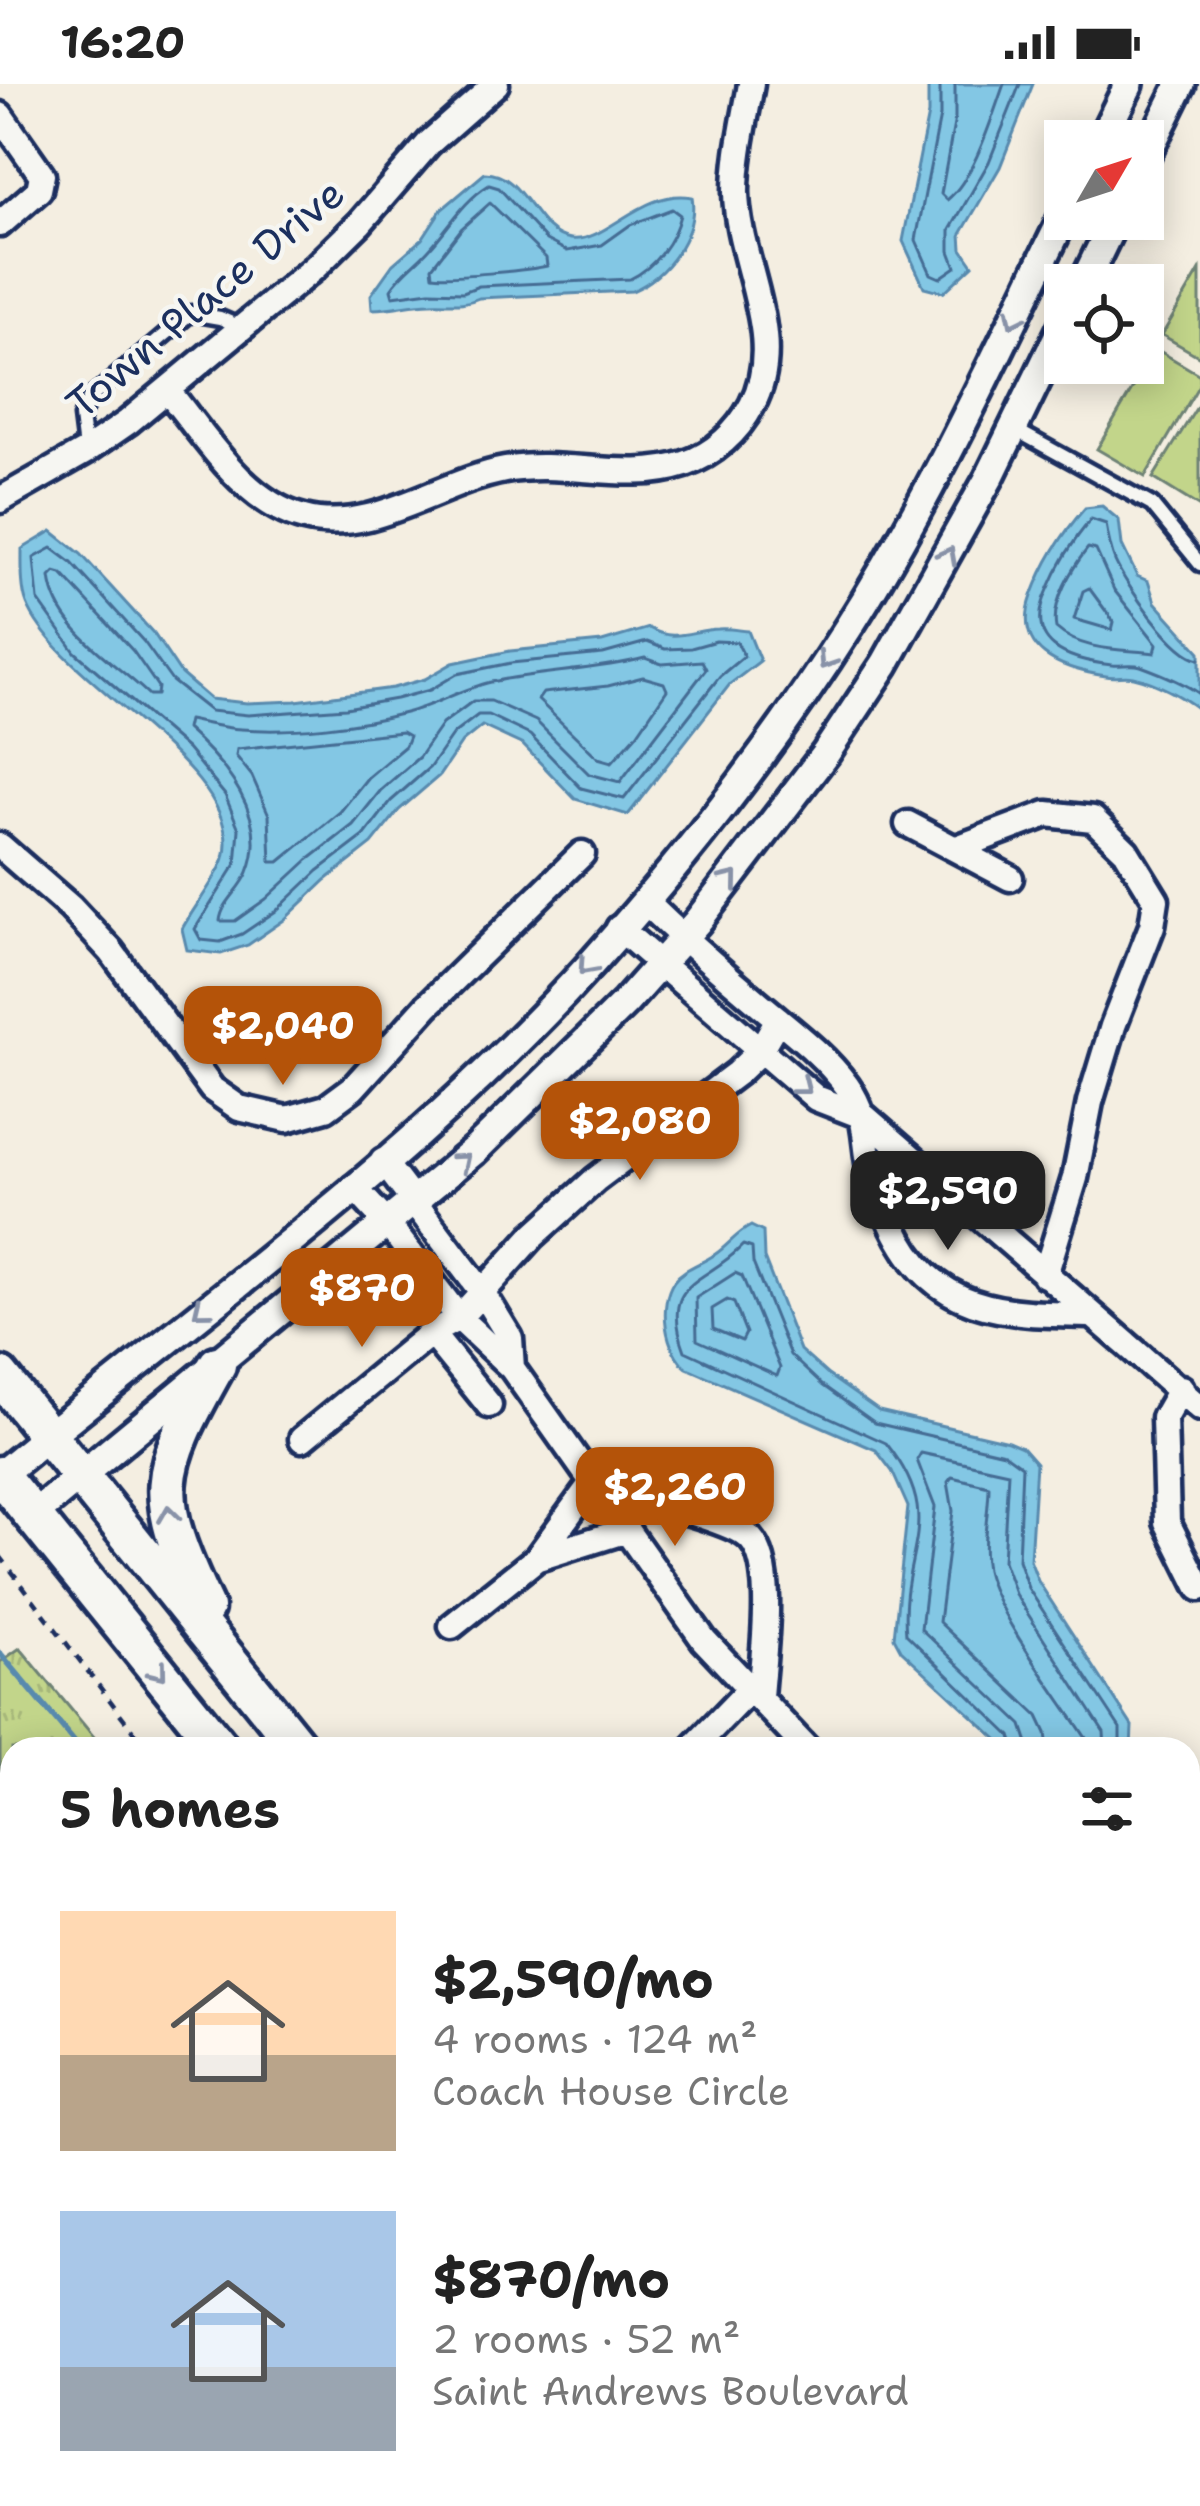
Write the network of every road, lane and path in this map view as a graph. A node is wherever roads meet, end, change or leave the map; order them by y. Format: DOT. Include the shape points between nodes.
graph roads {
  1 [pos="496,84"];
  2 [pos="751,84"];
  3 [pos="1129,84"];
  4 [pos="1180,84"];
  5 [pos="0,116"];
  6 [pos="1111,120"];
  7 [pos="1163,120"];
  8 [pos="0,224"];
  9 [pos="1052,240"];
  10 [pos="242,327"];
  11 [pos="1044,365"];
  12 [pos="167,390"];
  13 [pos="1013,429"];
  14 [pos="86,451"];
  15 [pos="0,500"];
  16 [pos="1200,564"];
  17 [pos="908,824"];
  18 [pos="0,845"];
  19 [pos="957,848"];
  20 [pos="582,854"];
  21 [pos="1010,878"];
  22 [pos="645,901"];
  23 [pos="619,928"];
  24 [pos="682,939"];
  25 [pos="661,962"];
  26 [pos="778,1019"];
  27 [pos="759,1052"];
  28 [pos="865,1118"];
  29 [pos="383,1161"];
  30 [pos="354,1187"];
  31 [pos="416,1199"];
  32 [pos="387,1223"];
  33 [pos="1045,1275"];
  34 [pos="482,1292"];
  35 [pos="1092,1315"];
  36 [pos="459,1318"];
  37 [pos="430,1333"];
  38 [pos="217,1365"];
  39 [pos="512,1368"];
  40 [pos="0,1376"];
  41 [pos="1181,1388"];
  42 [pos="489,1405"];
  43 [pos="1200,1408"];
  44 [pos="48,1435"];
  45 [pos="302,1439"];
  46 [pos="0,1475"];
  47 [pos="81,1476"];
  48 [pos="597,1484"];
  49 [pos="32,1516"];
  50 [pos="627,1530"];
  51 [pos="0,1556"];
  52 [pos="537,1558"];
  53 [pos="1200,1588"];
  54 [pos="452,1626"];
  55 [pos="229,1660"];
  56 [pos="756,1693"];
  57 [pos="138,1737"];
  58 [pos="211,1737"];
  59 [pos="290,1737"];
  60 [pos="706,1737"];
  61 [pos="796,1737"];
  1 -- 10 [label="street, Town Place Drive" via="314,268"];
  2 -- 12 [label="street" via="736,192 765,363 744,417 702,457 642,472 504,470 362,518 316,520 260,497"];
  3 -- 6 [label="street"];
  4 -- 7 [label="street"];
  5 -- 8 [label="street" via="43,175 39,190"];
  9 -- 22 [label="street, one-way" via="956,438 851,623 730,798"];
  10 -- 12 [label="street, Town Place Drive"];
  10 -- 14 [label="lane" via="191,313 89,399 81,417"];
  11 -- 13 [label="street"];
  12 -- 14 [label="street, Town Place Drive"];
  13 -- 16 [label="lane" via="1152,505"];
  24 -- 13 [label="street, one-way" via="885,664"];
  14 -- 15 [label="street, Town Place Drive"];
  17 -- 19 [label="street"];
  18 -- 20 [label="street" via="111,951 212,1089 238,1108 286,1119 326,1108 353,1088"];
  19 -- 21 [label="street"];
  19 -- 33 [label="street" via="1047,814 1093,820 1126,851 1156,900"];
  22 -- 23 [label="street"];
  22 -- 24 [label="street"];
  23 -- 25 [label="street"];
  23 -- 29 [label="street, one-way" via="518,1038"];
  24 -- 25 [label="street"];
  24 -- 26 [label="street"];
  25 -- 27 [label="street"];
  31 -- 25 [label="street, one-way" via="552,1078"];
  26 -- 27 [label="street"];
  26 -- 28 [label="street" via="825,1059"];
  27 -- 28 [label="street, one-way" via="816,1098"];
  27 -- 34 [label="street" via="595,1180"];
  28 -- 33 [label="street"];
  28 -- 35 [label="street" via="871,1173 920,1270 952,1297 985,1308"];
  29 -- 30 [label="street"];
  29 -- 31 [label="street"];
  30 -- 32 [label="street"];
  30 -- 44 [label="street, one-way"];
  31 -- 32 [label="street"];
  31 -- 34 [label="street"];
  32 -- 36 [label="street"];
  32 -- 38 [label="street"];
  33 -- 35 [label="street"];
  34 -- 36 [label="street"];
  34 -- 39 [label="street" via="510,1338"];
  35 -- 41 [label="street"];
  36 -- 37 [label="street"];
  36 -- 39 [label="street"];
  37 -- 42 [label="street"];
  37 -- 45 [label="street"];
  38 -- 47 [label="street"];
  55 -- 38 [label="main road, one-way" via="173,1539 166,1496 176,1443"];
  39 -- 48 [label="street"];
  40 -- 44 [label="main road"];
  41 -- 43 [label="street"];
  41 -- 53 [label="street" via="1164,1418 1167,1522"];
  44 -- 46 [label="street"];
  44 -- 47 [label="main road"];
  46 -- 49 [label="main road"];
  47 -- 49 [label="street"];
  47 -- 55 [label="main road"];
  48 -- 50 [label="street"];
  48 -- 52 [label="street"];
  48 -- 56 [label="street" via="731,1527 755,1544 765,1584"];
  49 -- 58 [label="main road, one-way"];
  50 -- 52 [label="street"];
  50 -- 56 [label="street" via="682,1611"];
  51 -- 57 [label="path"];
  52 -- 54 [label="street"];
  55 -- 59 [label="main road"];
  56 -- 60 [label="street"];
  56 -- 61 [label="street"];
}
